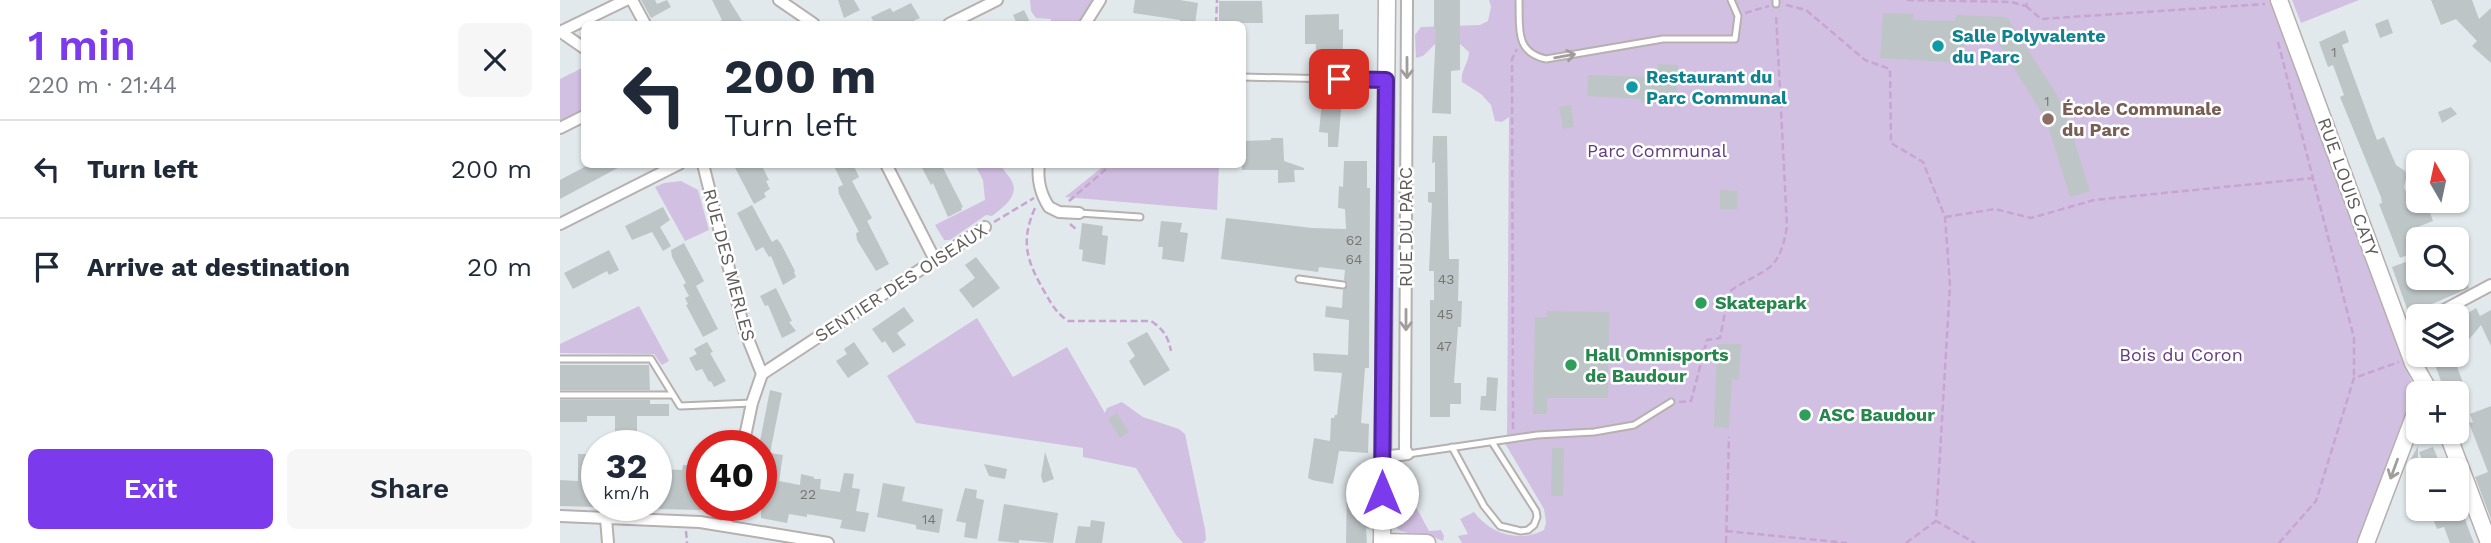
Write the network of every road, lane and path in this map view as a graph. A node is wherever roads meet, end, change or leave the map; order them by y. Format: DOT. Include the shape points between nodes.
graph roads {
  1 [pos="626,0"];
  2 [pos="632,0"];
  3 [pos="779,0"];
  4 [pos="997,0"];
  5 [pos="1100,0"];
  6 [pos="1217,0"];
  7 [pos="1387,0"];
  8 [pos="1407,0"];
  9 [pos="1519,0"];
  10 [pos="1731,0"];
  11 [pos="1907,0"];
  12 [pos="2028,0"];
  13 [pos="1776,2"];
  14 [pos="2273,2"];
  15 [pos="982,3"];
  16 [pos="602,5"];
  17 [pos="2026,6"];
  18 [pos="1738,16"];
  19 [pos="643,21"];
  20 [pos="810,21"];
  21 [pos="954,21"];
  22 [pos="1087,21"];
  23 [pos="1216,21"];
  24 [pos="2275,31"];
  25 [pos="560,32"];
  26 [pos="1521,43"];
  27 [pos="581,46"];
  28 [pos="1246,77"];
  29 [pos="1386,80"];
  30 [pos="581,118"];
  31 [pos="560,128"];
  32 [pos="1385,156"];
  33 [pos="1406,156"];
  34 [pos="704,168"];
  35 [pos="888,168"];
  36 [pos="1038,168"];
  37 [pos="1108,168"];
  38 [pos="656,170"];
  39 [pos="2314,178"];
  40 [pos="1042,193"];
  41 [pos="1059,212"];
  42 [pos="1079,213"];
  43 [pos="1140,217"];
  44 [pos="1945,217"];
  45 [pos="560,225"];
  46 [pos="985,227"];
  47 [pos="935,260"];
  48 [pos="1299,279"];
  49 [pos="1343,285"];
  50 [pos="2491,285"];
  51 [pos="2463,299"];
  52 [pos="2454,304"];
  53 [pos="2457,304"];
  54 [pos="2406,329"];
  55 [pos="2401,331"];
  56 [pos="1171,351"];
  57 [pos="560,359"];
  58 [pos="2416,368"];
  59 [pos="762,374"];
  60 [pos="2354,378"];
  61 [pos="2421,381"];
  62 [pos="2424,381"];
  63 [pos="672,394"];
  64 [pos="560,395"];
  65 [pos="1671,402"];
  66 [pos="752,403"];
  67 [pos="746,430"];
  68 [pos="1729,437"];
  69 [pos="2406,437"];
  70 [pos="1513,439"];
  71 [pos="1492,442"];
  72 [pos="2404,442"];
  73 [pos="2447,444"];
  74 [pos="2451,444"];
  75 [pos="1452,447"];
  76 [pos="1408,454"];
  77 [pos="2455,455"];
  78 [pos="1382,457"];
  79 [pos="560,516"];
  80 [pos="581,517"];
  81 [pos="607,521"];
  82 [pos="666,521"];
  83 [pos="727,521"];
  84 [pos="1936,521"];
  85 [pos="726,524"];
  86 [pos="1726,531"];
  87 [pos="608,543"];
  88 [pos="828,543"];
  89 [pos="1382,543"];
  90 [pos="1427,543"];
  91 [pos="1726,543"];
  92 [pos="1847,543"];
  93 [pos="1906,543"];
  94 [pos="1975,543"];
  95 [pos="2279,543"];
  96 [pos="2366,543"];
  97 [pos="2489,543"];
  1 -- 16 [label="street"];
  2 -- 19 [label="street"];
  3 -- 20 [label="street"];
  4 -- 15 [label="street"];
  5 -- 22 [label="street"];
  6 -- 23 [label="path"];
  7 -- 29 [label="main road, RUE DU PARC"];
  8 -- 33 [label="street, RUE DU PARC, one-way"];
  9 -- 26 [label="lane"];
  10 -- 18 [label="lane"];
  11 -- 17 [label="path"];
  12 -- 17 [label="path"];
  13 -- 18 [label="path"];
  13 -- 44 [label="path" via="1805,10 1865,60 1890,69 1891,142 1923,162"];
  13 -- 65 [label="path" via="1787,226 1783,247 1764,274 1729,292 1720,338 1707,340 1691,401"];
  14 -- 17 [label="path" via="2041,19"];
  14 -- 55 [label="main road, RUE LOUIS CATY"];
  15 -- 21 [label="street"];
  16 -- 25 [label="street"];
  26 -- 18 [label="lane, one-way" via="1536,57 1546,59 1663,39 1730,40 1738,33"];
  24 -- 39 [label="path"];
  25 -- 27 [label="street"];
  26 -- 70 [label="path" via="1512,59"];
  28 -- 29 [label="lane"];
  29 -- 32 [label="main road, RUE DU PARC"];
  30 -- 31 [label="street"];
  32 -- 33 [label="lane"];
  32 -- 78 [label="main road, RUE DU PARC" via="1377,290"];
  33 -- 76 [label="street, RUE DU PARC, one-way"];
  34 -- 59 [label="street, RUE DES MERLES" via="744,330"];
  35 -- 47 [label="street"];
  36 -- 40 [label="street"];
  37 -- 41 [label="path"];
  38 -- 45 [label="street"];
  39 -- 44 [label="path" via="2094,200 2031,218 1995,209"];
  39 -- 60 [label="path" via="2354,338"];
  40 -- 41 [label="street" via="1049,207"];
  40 -- 46 [label="path, SENTIER DES OISEAUX"];
  40 -- 56 [label="path" via="1028,223 1026,244 1031,269 1059,315 1068,321 1151,321 1168,338"];
  41 -- 42 [label="street"];
  42 -- 43 [label="lane"];
  44 -- 84 [label="path" via="1950,285"];
  46 -- 47 [label="street, SENTIER DES OISEAUX"];
  47 -- 59 [label="street, SENTIER DES OISEAUX"];
  48 -- 49 [label="lane"];
  50 -- 51 [label="street"];
  51 -- 52 [label="street"];
  51 -- 53 [label="street"];
  54 -- 55 [label="street"];
  55 -- 58 [label="main road, RUE LOUIS CATY"];
  57 -- 63 [label="lane" via="651,359"];
  58 -- 60 [label="path" via="2396,362"];
  58 -- 61 [label="main road, RUE LOUIS CATY"];
  58 -- 62 [label="main road, RUE LOUIS CATY"];
  59 -- 66 [label="street"];
  60 -- 95 [label="path" via="2316,501"];
  63 -- 64 [label="lane"];
  63 -- 66 [label="lane" via="680,406"];
  65 -- 70 [label="lane" via="1634,425"];
  66 -- 67 [label="street"];
  68 -- 86 [label="path"];
  69 -- 72 [label="main road"];
  70 -- 71 [label="lane"];
  71 -- 75 [label="lane"];
  71 -- 75 [label="lane" via="1536,511 1534,525 1528,530 1500,526"];
  72 -- 96 [label="main road, one-way"];
  73 -- 77 [label="main road"];
  74 -- 77 [label="main road"];
  75 -- 76 [label="lane"];
  76 -- 78 [label="street"];
  77 -- 97 [label="main road"];
  78 -- 89 [label="main road, RUE DU PARC"];
  79 -- 80 [label="street"];
  81 -- 87 [label="street"];
  82 -- 85 [label="street"];
  83 -- 85 [label="street"];
  84 -- 93 [label="path"];
  84 -- 94 [label="path"];
  85 -- 88 [label="street"];
  86 -- 91 [label="path"];
  86 -- 92 [label="path"];
  89 -- 90 [label="main road"];
}
